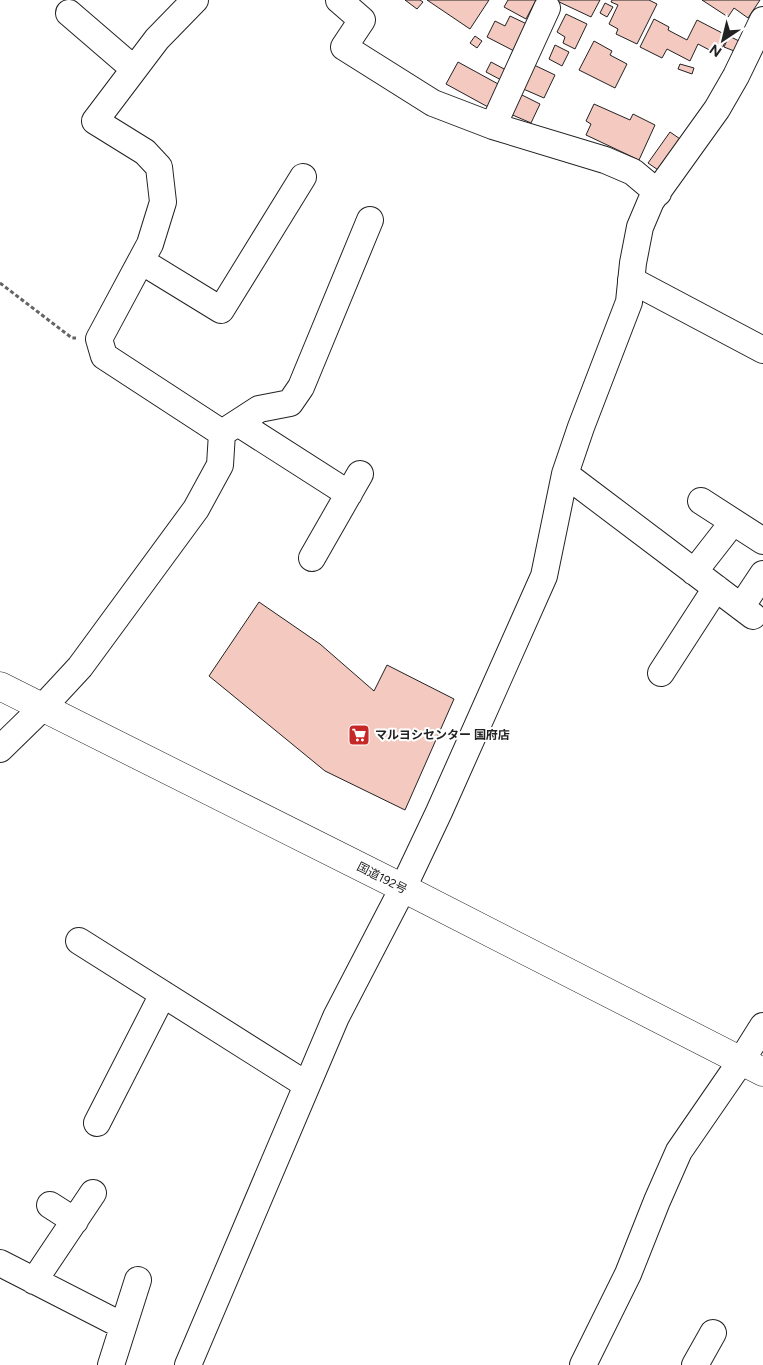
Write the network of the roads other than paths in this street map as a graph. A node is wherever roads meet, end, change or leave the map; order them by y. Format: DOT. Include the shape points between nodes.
graph roads {
  1 [pos="195,0"];
  2 [pos="340,0"];
  3 [pos="547,8"];
  4 [pos="368,10"];
  5 [pos="69,14"];
  6 [pos="763,20"];
  7 [pos="134,69"];
  8 [pos="493,126"];
  9 [pos="303,177"];
  10 [pos="658,193"];
  11 [pos="370,220"];
  12 [pos="141,261"];
  13 [pos="631,280"];
  14 [pos="763,350"];
  15 [pos="230,428"];
  16 [pos="565,474"];
  17 [pos="701,501"];
  18 [pos="734,522"];
  19 [pos="763,541"];
  20 [pos="312,558"];
  21 [pos="694,572"];
  22 [pos="763,574"];
  23 [pos="716,588"];
  24 [pos="661,673"];
  25 [pos="0,686"];
  26 [pos="42,708"];
  27 [pos="0,749"];
  28 [pos="403,888"];
  29 [pos="79,941"];
  30 [pos="163,994"];
  31 [pos="763,1026"];
  32 [pos="752,1066"];
  33 [pos="307,1085"];
  34 [pos="97,1123"];
  35 [pos="93,1193"];
  36 [pos="50,1206"];
  37 [pos="74,1221"];
  38 [pos="0,1264"];
  39 [pos="138,1280"];
  40 [pos="34,1281"];
  41 [pos="123,1326"];
  42 [pos="713,1333"];
  43 [pos="110,1365"];
  44 [pos="188,1365"];
  45 [pos="583,1365"];
  46 [pos="695,1365"];
  1 -- 7 [label="street" via="157,39"];
  2 -- 4 [label="street"];
  3 -- 8 [label="street"];
  4 -- 8 [label="street" via="344,48 433,103"];
  5 -- 7 [label="street"];
  6 -- 10 [label="street" via="717,109"];
  7 -- 12 [label="street" via="94,121 145,152 158,167 163,202"];
  8 -- 10 [label="street" via="605,160 633,172"];
  9 -- 12 [label="street" via="221,310"];
  10 -- 13 [label="street" via="640,227"];
  11 -- 15 [label="street" via="301,387 290,402 259,409"];
  12 -- 15 [label="street" via="99,338 104,356"];
  13 -- 14 [label="street"];
  13 -- 16 [label="street" via="630,302"];
  15 -- 20 [label="street" via="355,484"];
  15 -- 26 [label="street" via="220,465 196,509 80,668"];
  16 -- 21 [label="street"];
  16 -- 28 [label="street" via="544,576"];
  17 -- 18 [label="street"];
  18 -- 19 [label="street"];
  18 -- 21 [label="street"];
  21 -- 23 [label="street"];
  22 -- 23 [label="street" via="747,612"];
  23 -- 24 [label="street"];
  25 -- 26 [label="highway, 国道192号"];
  26 -- 27 [label="street"];
  26 -- 28 [label="highway, 国道192号"];
  28 -- 32 [label="highway, 国道192号"];
  28 -- 33 [label="street" via="336,1017"];
  29 -- 30 [label="street"];
  30 -- 33 [label="street"];
  30 -- 34 [label="street"];
  31 -- 32 [label="street"];
  32 -- 45 [label="street" via="679,1151 628,1274"];
  33 -- 44 [label="street"];
  35 -- 37 [label="street"];
  36 -- 37 [label="street"];
  37 -- 40 [label="street"];
  38 -- 40 [label="street"];
  39 -- 41 [label="street"];
  40 -- 41 [label="street"];
  41 -- 43 [label="street"];
  42 -- 46 [label="street"];
}
